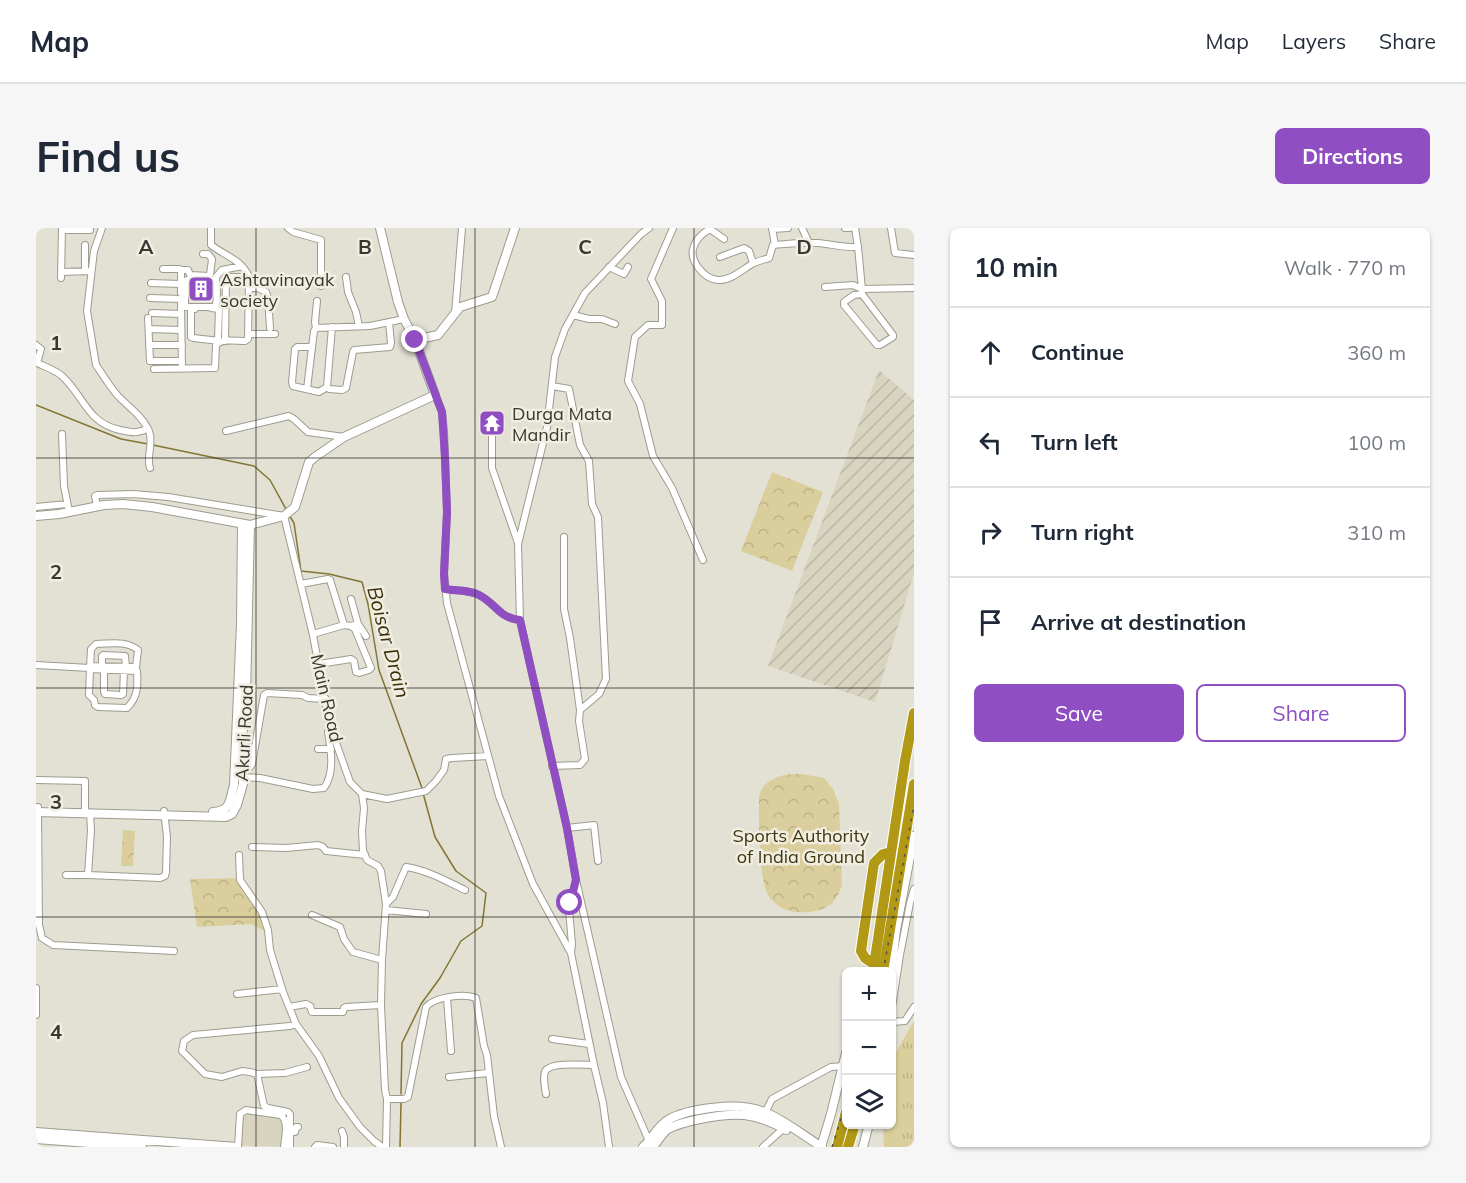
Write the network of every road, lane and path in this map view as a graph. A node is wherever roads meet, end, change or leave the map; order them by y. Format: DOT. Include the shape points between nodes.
graph roads {
  1 [pos="102,228"];
  2 [pos="211,228"];
  3 [pos="288,228"];
  4 [pos="380,228"];
  5 [pos="462,228"];
  6 [pos="515,228"];
  7 [pos="649,228"];
  8 [pos="673,228"];
  9 [pos="788,228"];
  10 [pos="802,228"];
  11 [pos="845,228"];
  12 [pos="853,228"];
  13 [pos="891,228"];
  14 [pos="62,229"];
  15 [pos="772,229"];
  16 [pos="90,230"];
  17 [pos="723,239"];
  18 [pos="809,243"];
  19 [pos="86,245"];
  20 [pos="775,245"];
  21 [pos="858,247"];
  22 [pos="203,254"];
  23 [pos="914,255"];
  24 [pos="85,257"];
  25 [pos="93,257"];
  26 [pos="720,257"];
  27 [pos="753,263"];
  28 [pos="242,267"];
  29 [pos="609,267"];
  30 [pos="628,267"];
  31 [pos="163,269"];
  32 [pos="181,270"];
  33 [pos="88,271"];
  34 [pos="210,275"];
  35 [pos="217,277"];
  36 [pos="249,277"];
  37 [pos="346,277"];
  38 [pos="151,283"];
  39 [pos="181,284"];
  40 [pos="321,286"];
  41 [pos="825,287"];
  42 [pos="249,288"];
  43 [pos="914,288"];
  44 [pos="862,292"];
  45 [pos="150,298"];
  46 [pos="181,299"];
  47 [pos="317,301"];
  48 [pos="181,314"];
  49 [pos="455,314"];
  50 [pos="573,315"];
  51 [pos="404,319"];
  52 [pos="389,322"];
  53 [pos="615,324"];
  54 [pos="358,326"];
  55 [pos="332,327"];
  56 [pos="270,328"];
  57 [pos="316,328"];
  58 [pos="148,329"];
  59 [pos="182,330"];
  60 [pos="249,334"];
  61 [pos="275,334"];
  62 [pos="221,340"];
  63 [pos="415,340"];
  64 [pos="36,345"];
  65 [pos="148,345"];
  66 [pos="182,345"];
  67 [pos="312,347"];
  68 [pos="182,365"];
  69 [pos="154,369"];
  70 [pos="552,386"];
  71 [pos="327,387"];
  72 [pos="307,389"];
  73 [pos="435,394"];
  74 [pos="492,428"];
  75 [pos="148,431"];
  76 [pos="226,431"];
  77 [pos="62,434"];
  78 [pos="344,437"];
  79 [pos="150,468"];
  80 [pos="97,506"];
  81 [pos="36,507"];
  82 [pos="68,508"];
  83 [pos="287,514"];
  84 [pos="36,516"];
  85 [pos="246,524"];
  86 [pos="564,537"];
  87 [pos="518,544"];
  88 [pos="703,560"];
  89 [pos="301,584"];
  90 [pos="445,589"];
  91 [pos="351,599"];
  92 [pos="520,620"];
  93 [pos="351,625"];
  94 [pos="313,634"];
  95 [pos="366,636"];
  96 [pos="36,664"];
  97 [pos="319,664"];
  98 [pos="90,668"];
  99 [pos="103,668"];
  100 [pos="125,669"];
  101 [pos="326,699"];
  102 [pos="580,710"];
  103 [pos="914,713"];
  104 [pos="328,732"];
  105 [pos="318,749"];
  106 [pos="331,749"];
  107 [pos="488,756"];
  108 [pos="552,766"];
  109 [pos="239,772"];
  110 [pos="36,780"];
  111 [pos="914,784"];
  112 [pos="362,794"];
  113 [pos="912,805"];
  114 [pos="37,809"];
  115 [pos="87,811"];
  116 [pos="164,814"];
  117 [pos="567,828"];
  118 [pos="914,836"];
  119 [pos="252,847"];
  120 [pos="891,852"];
  121 [pos="239,855"];
  122 [pos="365,855"];
  123 [pos="598,861"];
  124 [pos="66,875"];
  125 [pos="88,875"];
  126 [pos="576,880"];
  127 [pos="914,889"];
  128 [pos="465,890"];
  129 [pos="386,907"];
  130 [pos="426,914"];
  131 [pos="867,914"];
  132 [pos="312,915"];
  133 [pos="881,916"];
  134 [pos="174,951"];
  135 [pos="571,953"];
  136 [pos="897,955"];
  137 [pos="382,960"];
  138 [pos="872,967"];
  139 [pos="873,967"];
  140 [pos="884,967"];
  141 [pos="893,967"];
  142 [pos="896,967"];
  143 [pos="36,988"];
  144 [pos="282,989"];
  145 [pos="237,994"];
  146 [pos="447,998"];
  147 [pos="381,1005"];
  148 [pos="290,1007"];
  149 [pos="914,1007"];
  150 [pos="36,1015"];
  151 [pos="896,1022"];
  152 [pos="296,1024"];
  153 [pos="552,1039"];
  154 [pos="589,1044"];
  155 [pos="451,1051"];
  156 [pos="594,1065"];
  157 [pos="842,1066"];
  158 [pos="307,1067"];
  159 [pos="488,1073"];
  160 [pos="257,1074"];
  161 [pos="842,1075"];
  162 [pos="449,1077"];
  163 [pos="546,1094"];
  164 [pos="387,1099"];
  165 [pos="764,1115"];
  166 [pos="290,1117"];
  167 [pos="298,1118"];
  168 [pos="298,1127"];
  169 [pos="783,1128"];
  170 [pos="842,1128"];
  171 [pos="854,1129"];
  172 [pos="868,1129"];
  173 [pos="342,1131"];
  174 [pos="36,1132"];
  175 [pos="291,1132"];
  176 [pos="61,1138"];
  177 [pos="36,1139"];
  178 [pos="130,1143"];
  179 [pos="648,1145"];
  180 [pos="200,1146"];
  181 [pos="765,1146"];
  182 [pos="142,1147"];
  183 [pos="237,1147"];
  184 [pos="284,1147"];
  185 [pos="290,1147"];
  186 [pos="315,1147"];
  187 [pos="333,1147"];
  188 [pos="344,1147"];
  189 [pos="384,1147"];
  190 [pos="501,1147"];
  191 [pos="609,1147"];
  192 [pos="812,1147"];
  193 [pos="821,1147"];
  194 [pos="837,1147"];
  195 [pos="848,1147"];
  196 [pos="863,1147"];
  1 -- 25 [label="street"];
  2 -- 28 [label="street" via="212,247 237,260"];
  3 -- 40 [label="street" via="321,240"];
  4 -- 51 [label="street"];
  5 -- 49 [label="street"];
  6 -- 49 [label="street" via="492,297 460,307"];
  7 -- 29 [label="street"];
  8 -- 88 [label="street" via="651,279 662,301 662,325 648,324 636,337 628,381 640,404 653,456 672,488"];
  9 -- 15 [label="street"];
  10 -- 18 [label="street"];
  11 -- 12 [label="street"];
  12 -- 21 [label="street"];
  13 -- 23 [label="street" via="896,253"];
  14 -- 16 [label="street"];
  14 -- 33 [label="street" via="61,275"];
  15 -- 20 [label="street"];
  17 -- 27 [label="street" via="710,229 694,245 700,271 719,280"];
  18 -- 20 [label="street"];
  18 -- 21 [label="street"];
  19 -- 24 [label="street"];
  20 -- 27 [label="street" via="769,258"];
  21 -- 44 [label="street"];
  22 -- 34 [label="street" via="212,259"];
  24 -- 25 [label="street"];
  24 -- 33 [label="street"];
  25 -- 33 [label="street"];
  26 -- 27 [label="street" via="744,248 749,250"];
  28 -- 35 [label="street" via="222,270"];
  28 -- 36 [label="street"];
  29 -- 30 [label="street" via="621,274"];
  29 -- 50 [label="street" via="585,293"];
  31 -- 32 [label="street"];
  32 -- 34 [label="street" via="188,270 190,275"];
  32 -- 39 [label="street"];
  33 -- 75 [label="street" via="87,311 96,365"];
  34 -- 35 [label="street"];
  35 -- 35 [label="street" via="215,307 185,307 185,281"];
  36 -- 42 [label="street"];
  36 -- 62 [label="street" via="226,278"];
  37 -- 54 [label="street"];
  38 -- 39 [label="street"];
  39 -- 46 [label="street"];
  41 -- 44 [label="street" via="853,285"];
  42 -- 56 [label="street" via="266,292"];
  42 -- 60 [label="street"];
  43 -- 44 [label="street"];
  44 -- 44 [label="street" via="893,335 880,345 844,305"];
  45 -- 46 [label="street"];
  46 -- 48 [label="street"];
  47 -- 57 [label="street"];
  48 -- 58 [label="street" via="150,316"];
  48 -- 59 [label="street"];
  49 -- 63 [label="street" via="438,335"];
  50 -- 53 [label="street"];
  50 -- 70 [label="street" via="555,357"];
  51 -- 52 [label="street"];
  51 -- 63 [label="street"];
  52 -- 54 [label="street"];
  52 -- 71 [label="street" via="390,347 354,350 346,388"];
  54 -- 55 [label="street"];
  55 -- 57 [label="street"];
  55 -- 71 [label="street"];
  57 -- 67 [label="street"];
  58 -- 59 [label="street"];
  58 -- 65 [label="street"];
  59 -- 66 [label="street"];
  60 -- 61 [label="street"];
  60 -- 62 [label="street" via="245,340"];
  62 -- 62 [label="street" via="193,339 190,311 219,309"];
  62 -- 68 [label="street" via="216,345 215,368"];
  63 -- 73 [label="street"];
  64 -- 75 [label="street" via="41,349 37,363 63,376 103,425 132,433"];
  65 -- 66 [label="street"];
  65 -- 68 [label="street" via="150,361"];
  66 -- 68 [label="street"];
  67 -- 72 [label="street"];
  67 -- 72 [label="street" via="295,349 293,386"];
  68 -- 69 [label="street"];
  70 -- 87 [label="street" via="547,427"];
  70 -- 102 [label="street" via="569,389 580,445 589,461 592,504 598,517 606,679 599,694"];
  71 -- 72 [label="street" via="319,392"];
  73 -- 78 [label="street"];
  73 -- 90 [label="street" via="442,412 445,458"];
  74 -- 87 [label="street" via="492,468"];
  75 -- 79 [label="street"];
  76 -- 78 [label="street" via="286,416 308,432"];
  77 -- 82 [label="street"];
  78 -- 83 [label="street" via="309,462 298,502"];
  80 -- 82 [label="street"];
  80 -- 83 [label="street" via="97,495 133,494"];
  80 -- 85 [label="street" via="142,505"];
  81 -- 82 [label="street"];
  82 -- 84 [label="street" via="59,514"];
  83 -- 85 [label="street"];
  83 -- 89 [label="street, Main Road"];
  85 -- 109 [label="street, Akurli Road"];
  86 -- 102 [label="street" via="564,609"];
  87 -- 92 [label="street"];
  89 -- 93 [label="street" via="330,580"];
  89 -- 94 [label="street, Main Road"];
  90 -- 92 [label="street" via="477,594 501,614"];
  90 -- 107 [label="street"];
  91 -- 93 [label="street"];
  92 -- 108 [label="street"];
  93 -- 94 [label="street"];
  93 -- 95 [label="street"];
  93 -- 97 [label="street" via="371,668 356,672 351,659"];
  94 -- 97 [label="street, Main Road"];
  96 -- 98 [label="street"];
  97 -- 101 [label="street, Main Road"];
  98 -- 99 [label="street"];
  98 -- 100 [label="street" via="93,645 125,644 138,650 137,666"];
  98 -- 100 [label="street" via="89,696 95,705 127,708 136,698 138,673"];
  99 -- 100 [label="street"];
  99 -- 100 [label="street" via="102,656 125,656"];
  99 -- 100 [label="street" via="105,694 121,695"];
  101 -- 109 [label="street" via="264,695 252,764"];
  101 -- 112 [label="street, Main Road" via="350,782"];
  102 -- 108 [label="street" via="585,759 580,765"];
  103 -- 120 [label="highway"];
  104 -- 106 [label="street"];
  105 -- 106 [label="street"];
  106 -- 109 [label="street" via="329,782 321,789"];
  107 -- 112 [label="street" via="446,759 444,770 423,791 387,799"];
  107 -- 135 [label="street" via="533,884"];
  108 -- 117 [label="street"];
  109 -- 116 [label="street, Akurli Road" via="243,784 237,806 226,817"];
  110 -- 115 [label="street" via="85,781"];
  111 -- 113 [label="highway"];
  112 -- 122 [label="street"];
  113 -- 140 [label="highway"];
  114 -- 115 [label="street, Akurli Road"];
  114 -- 134 [label="street" via="42,938 53,945"];
  115 -- 116 [label="street, Akurli Road"];
  115 -- 125 [label="street" via="91,830"];
  116 -- 125 [label="street" via="165,876"];
  117 -- 123 [label="street" via="594,825"];
  117 -- 126 [label="street"];
  118 -- 136 [label="street" via="896,930"];
  119 -- 122 [label="street" via="318,845 326,851"];
  120 -- 131 [label="highway" via="874,863"];
  120 -- 133 [label="highway"];
  121 -- 144 [label="street" via="240,880 262,912"];
  122 -- 129 [label="street" via="380,868"];
  124 -- 125 [label="street"];
  126 -- 135 [label="street" via="569,910"];
  126 -- 179 [label="street" via="621,1077"];
  127 -- 136 [label="street"];
  128 -- 129 [label="street" via="406,867"];
  129 -- 130 [label="street"];
  129 -- 137 [label="street"];
  131 -- 133 [label="highway"];
  131 -- 138 [label="highway" via="861,951"];
  132 -- 137 [label="street" via="340,927 353,952"];
  133 -- 139 [label="highway"];
  135 -- 154 [label="street"];
  136 -- 141 [label="street"];
  136 -- 142 [label="street"];
  137 -- 147 [label="street"];
  143 -- 150 [label="street"];
  144 -- 145 [label="street"];
  144 -- 148 [label="street"];
  146 -- 155 [label="street"];
  146 -- 159 [label="street" via="476,998"];
  146 -- 164 [label="street" via="426,1007 408,1097"];
  147 -- 148 [label="street" via="346,1007 343,1012 312,1012 306,1004"];
  147 -- 164 [label="street"];
  148 -- 152 [label="street"];
  149 -- 151 [label="street" via="904,1021"];
  152 -- 160 [label="street" via="193,1035 184,1041 182,1051 205,1074"];
  152 -- 189 [label="street" via="319,1056 339,1098 360,1127"];
  153 -- 154 [label="street"];
  154 -- 156 [label="street"];
  156 -- 163 [label="street" via="550,1067 544,1074"];
  156 -- 191 [label="street"];
  157 -- 165 [label="street" via="831,1067 772,1100"];
  158 -- 160 [label="street"];
  159 -- 162 [label="street"];
  159 -- 190 [label="street"];
  160 -- 166 [label="street" via="264,1106 288,1112"];
  161 -- 193 [label="street"];
  164 -- 189 [label="street"];
  165 -- 169 [label="street"];
  165 -- 179 [label="street" via="734,1107 689,1112 662,1124"];
  165 -- 193 [label="street" via="792,1127"];
  166 -- 167 [label="street"];
  166 -- 175 [label="street"];
  168 -- 175 [label="street"];
  169 -- 181 [label="street"];
  169 -- 192 [label="street"];
  170 -- 194 [label="highway"];
  171 -- 195 [label="highway"];
  172 -- 196 [label="street"];
  173 -- 188 [label="street"];
  174 -- 176 [label="street"];
  175 -- 185 [label="street"];
  176 -- 177 [label="street"];
  176 -- 178 [label="street"];
  178 -- 180 [label="street"];
  178 -- 182 [label="street"];
  180 -- 183 [label="street"];
  183 -- 184 [label="street" via="240,1114 246,1110 281,1115 286,1122"];
  186 -- 187 [label="street"];
}
